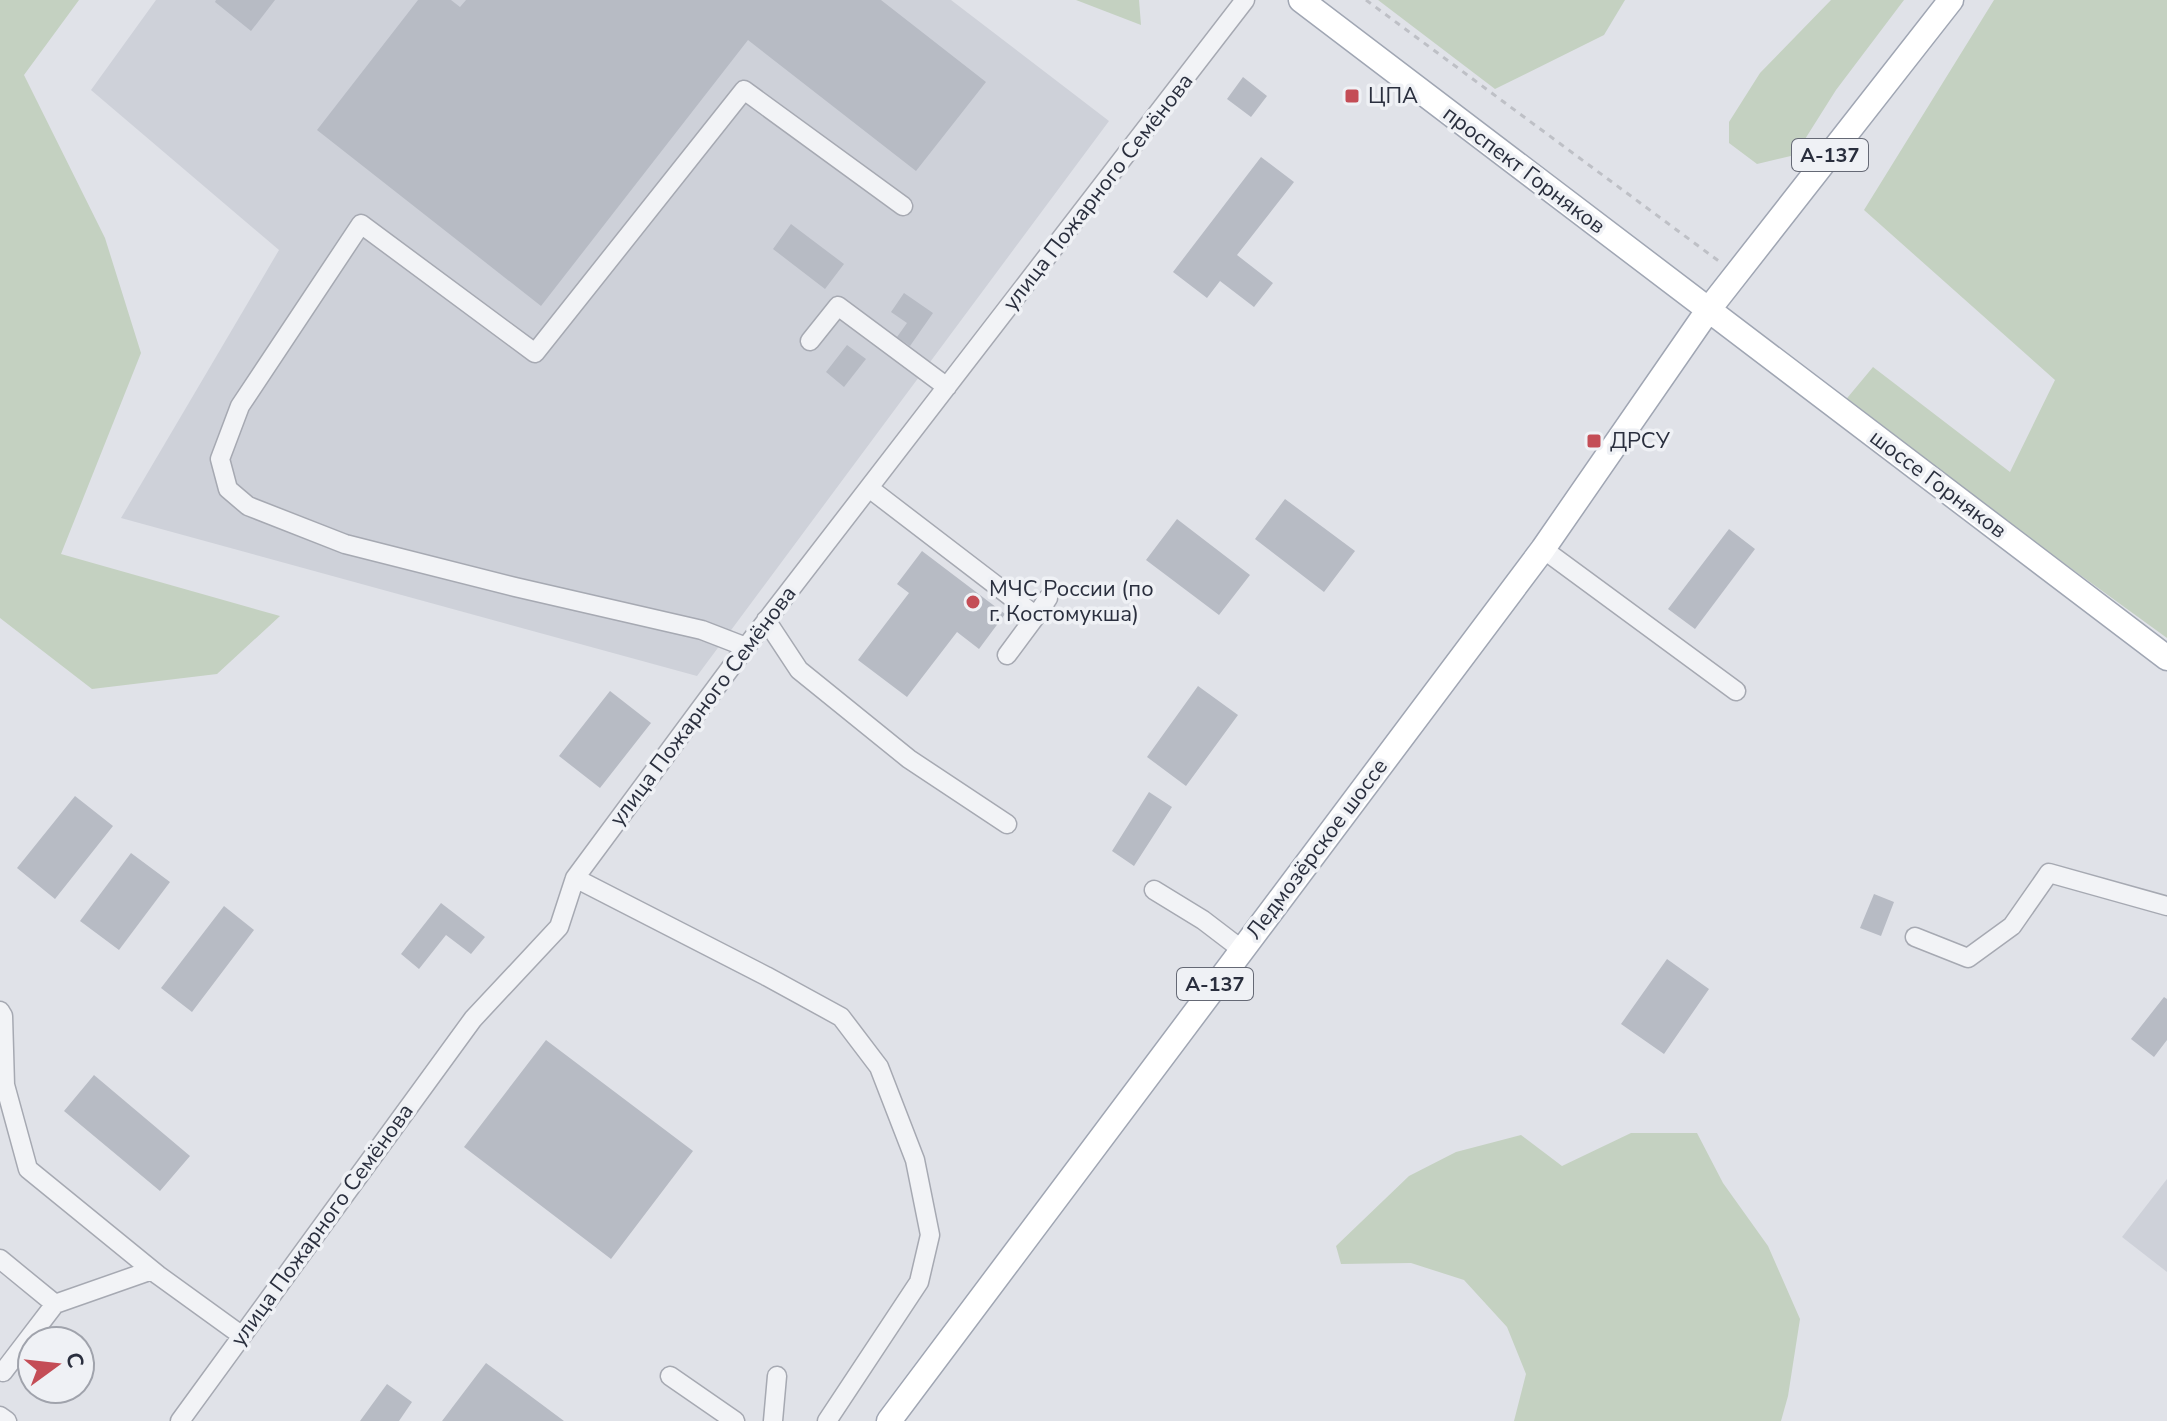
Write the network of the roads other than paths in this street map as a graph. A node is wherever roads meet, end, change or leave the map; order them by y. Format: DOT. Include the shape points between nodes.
graph roads {
  1 [pos="1245,0"];
  2 [pos="1301,0"];
  3 [pos="1951,0"];
  4 [pos="903,206"];
  5 [pos="1709,309"];
  6 [pos="810,341"];
  7 [pos="947,387"];
  8 [pos="869,488"];
  9 [pos="1543,549"];
  10 [pos="1048,598"];
  11 [pos="1036,616"];
  12 [pos="766,620"];
  13 [pos="746,647"];
  14 [pos="1007,655"];
  15 [pos="2167,658"];
  16 [pos="1736,691"];
  17 [pos="1007,824"];
  18 [pos="575,878"];
  19 [pos="1154,890"];
  20 [pos="2167,906"];
  21 [pos="1915,937"];
  22 [pos="1241,949"];
  23 [pos="0,1011"];
  24 [pos="0,1259"];
  25 [pos="152,1270"];
  26 [pos="55,1304"];
  27 [pos="241,1335"];
  28 [pos="0,1370"];
  29 [pos="670,1376"];
  30 [pos="777,1376"];
  31 [pos="0,1416"];
  32 [pos="7,1421"];
  33 [pos="180,1421"];
  34 [pos="735,1421"];
  35 [pos="773,1421"];
  36 [pos="827,1421"];
  37 [pos="889,1421"];
  1 -- 7 [label="street, улица Пожарного Семёнова"];
  2 -- 5 [label="main road, проспект Горняков"];
  3 -- 5 [label="main road, А-137"];
  4 -- 13 [label="street" via="744,90 535,353 361,224 240,406 220,459 228,489 248,506 345,544 702,630"];
  5 -- 9 [label="main road, Ледмозёрское шоссе / А-137"];
  5 -- 15 [label="main road, шоссе Горняков"];
  6 -- 7 [label="street" via="838,306"];
  7 -- 8 [label="street, улица Пожарного Семёнова"];
  8 -- 11 [label="street"];
  8 -- 12 [label="street, улица Пожарного Семёнова"];
  9 -- 16 [label="street"];
  9 -- 22 [label="main road, Ледмозёрское шоссе / А-137"];
  10 -- 11 [label="street"];
  11 -- 14 [label="street"];
  12 -- 13 [label="street, улица Пожарного Семёнова"];
  12 -- 17 [label="street" via="799,670 909,759"];
  13 -- 18 [label="street, улица Пожарного Семёнова"];
  18 -- 27 [label="street, улица Пожарного Семёнова" via="559,927 473,1019"];
  18 -- 36 [label="street" via="841,1017 879,1067 915,1160 930,1235 919,1282"];
  19 -- 22 [label="street"];
  20 -- 21 [label="street" via="2049,873 2012,926 1968,958"];
  22 -- 37 [label="main road, Ледмозёрское шоссе / А-137"];
  23 -- 25 [label="street" via="5,1085 28,1169"];
  24 -- 26 [label="street"];
  25 -- 26 [label="street"];
  25 -- 27 [label="street"];
  26 -- 28 [label="street"];
  27 -- 33 [label="street, улица Пожарного Семёнова"];
  29 -- 34 [label="street"];
  30 -- 35 [label="street"];
  31 -- 32 [label="street"];
}
